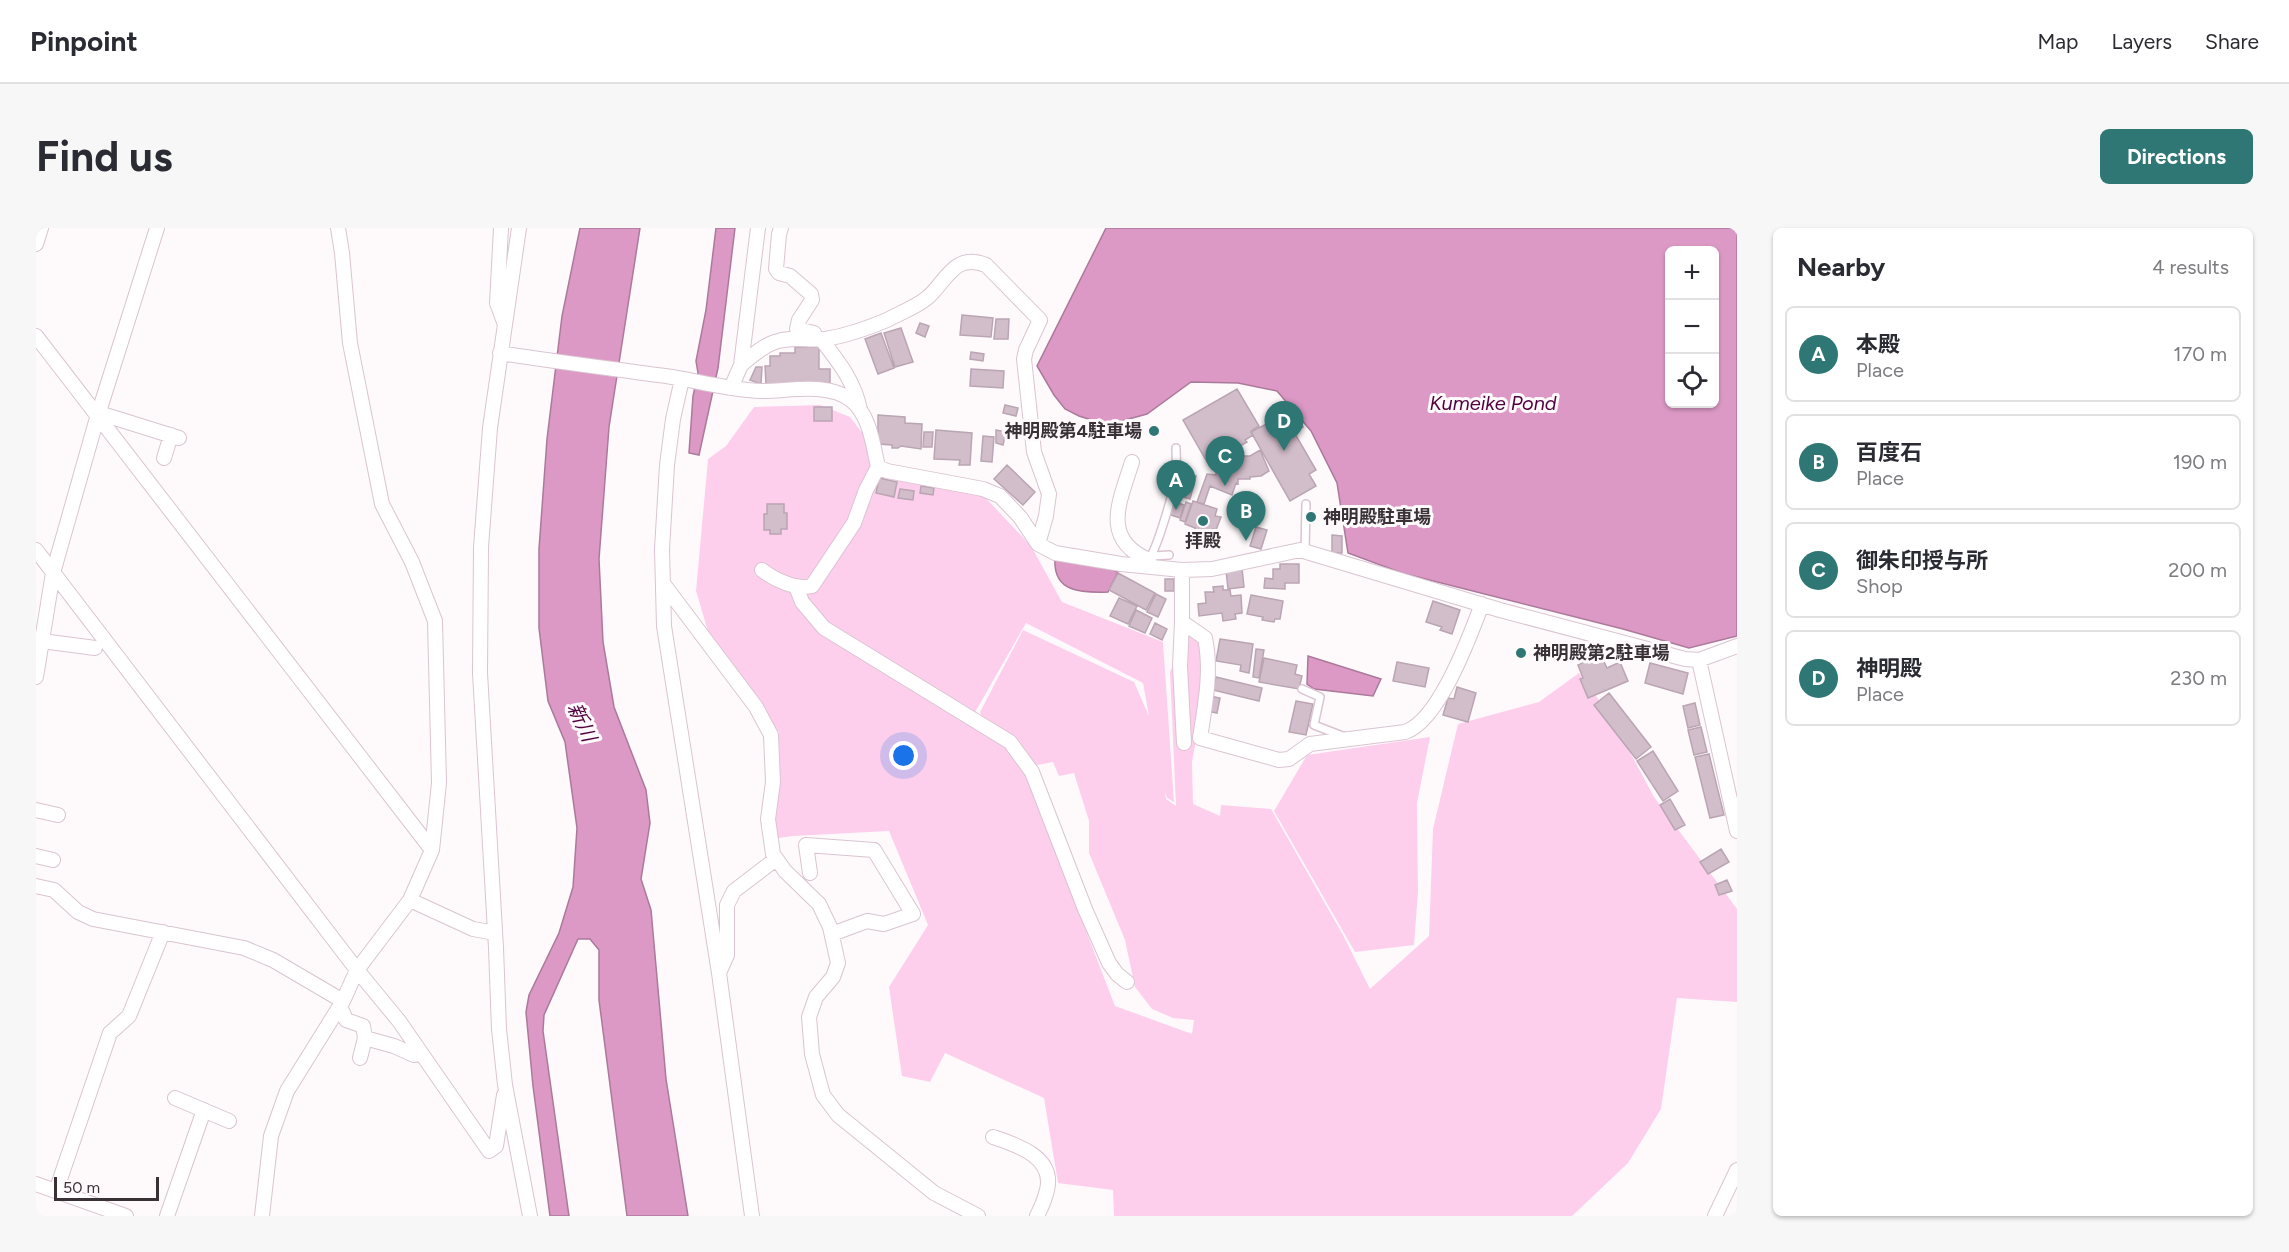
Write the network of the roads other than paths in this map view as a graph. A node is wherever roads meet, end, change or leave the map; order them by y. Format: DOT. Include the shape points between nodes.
graph roads {
  1 [pos="41,228"];
  2 [pos="157,228"];
  3 [pos="338,228"];
  4 [pos="501,228"];
  5 [pos="519,228"];
  6 [pos="758,228"];
  7 [pos="781,228"];
  8 [pos="36,244"];
  9 [pos="504,324"];
  10 [pos="36,336"];
  11 [pos="822,339"];
  12 [pos="506,354"];
  13 [pos="741,365"];
  14 [pos="682,379"];
  15 [pos="724,387"];
  16 [pos="860,412"];
  17 [pos="98,415"];
  18 [pos="1176,448"];
  19 [pos="164,458"];
  20 [pos="1132,462"];
  21 [pos="878,467"];
  22 [pos="1306,504"];
  23 [pos="1038,544"];
  24 [pos="36,550"];
  25 [pos="1305,552"];
  26 [pos="1169,555"];
  27 [pos="1148,561"];
  28 [pos="762,570"];
  29 [pos="1182,570"];
  30 [pos="53,573"];
  31 [pos="664,585"];
  32 [pos="796,586"];
  33 [pos="1482,604"];
  34 [pos="1182,622"];
  35 [pos="1737,646"];
  36 [pos="39,647"];
  37 [pos="95,648"];
  38 [pos="1699,660"];
  39 [pos="36,677"];
  40 [pos="1302,689"];
  41 [pos="1350,739"];
  42 [pos="1184,743"];
  43 [pos="36,810"];
  44 [pos="58,815"];
  45 [pos="1737,831"];
  46 [pos="432,850"];
  47 [pos="36,856"];
  48 [pos="776,859"];
  49 [pos="53,860"];
  50 [pos="810,873"];
  51 [pos="36,886"];
  52 [pos="410,900"];
  53 [pos="163,932"];
  54 [pos="495,933"];
  55 [pos="832,934"];
  56 [pos="357,970"];
  57 [pos="719,973"];
  58 [pos="1127,982"];
  59 [pos="342,1004"];
  60 [pos="365,1038"];
  61 [pos="421,1053"];
  62 [pos="360,1058"];
  63 [pos="505,1084"];
  64 [pos="175,1098"];
  65 [pos="204,1110"];
  66 [pos="229,1121"];
  67 [pos="993,1137"];
  68 [pos="1737,1170"];
  69 [pos="36,1184"];
  70 [pos="56,1191"];
  71 [pos="126,1216"];
  72 [pos="167,1216"];
  73 [pos="262,1216"];
  74 [pos="530,1216"];
  75 [pos="752,1216"];
  76 [pos="978,1216"];
  77 [pos="1037,1216"];
  78 [pos="1715,1216"];
  1 -- 8 [label="street"];
  2 -- 17 [label="street"];
  3 -- 46 [label="street" via="350,343 382,504 412,562 435,621 440,749"];
  4 -- 9 [label="street" via="497,303"];
  5 -- 9 [label="street"];
  6 -- 13 [label="street"];
  7 -- 11 [label="street" via="776,269 805,287 813,297 797,330"];
  9 -- 12 [label="street"];
  10 -- 17 [label="street"];
  11 -- 13 [label="street" via="777,341"];
  11 -- 16 [label="street" via="850,378"];
  11 -- 23 [label="street" via="884,321 916,305 958,265 981,263 994,272 1040,320 1024,359 1035,458 1049,494"];
  12 -- 14 [label="street"];
  12 -- 54 [label="street" via="490,428 481,547 480,662"];
  13 -- 15 [label="street"];
  14 -- 15 [label="street"];
  14 -- 31 [label="street" via="667,465"];
  15 -- 16 [label="street" via="828,390 853,401"];
  16 -- 21 [label="street" via="870,430"];
  17 -- 19 [label="street" via="175,436"];
  17 -- 30 [label="street"];
  17 -- 46 [label="street"];
  18 -- 27 [label="lane" via="1175,480"];
  20 -- 27 [label="street" via="1120,502 1119,531 1124,545"];
  21 -- 23 [label="street" via="1000,496"];
  21 -- 32 [label="street" via="854,522 812,586"];
  22 -- 25 [label="lane"];
  23 -- 27 [label="street" via="1066,555"];
  24 -- 30 [label="street"];
  25 -- 29 [label="street" via="1291,551 1212,569"];
  25 -- 33 [label="street"];
  26 -- 27 [label="lane"];
  27 -- 29 [label="street"];
  28 -- 32 [label="street"];
  29 -- 34 [label="street"];
  30 -- 36 [label="street"];
  30 -- 56 [label="street"];
  31 -- 48 [label="street" via="756,707 771,735 768,819"];
  31 -- 57 [label="street" via="664,626"];
  32 -- 58 [label="street" via="802,603 824,628 1010,742 1032,772 1109,963"];
  33 -- 38 [label="street"];
  33 -- 41 [label="street" via="1450,681 1417,728"];
  34 -- 41 [label="street" via="1205,638 1208,651 1207,695 1200,738 1279,760 1289,759 1310,744"];
  34 -- 42 [label="street"];
  35 -- 38 [label="street"];
  36 -- 37 [label="street"];
  36 -- 39 [label="street"];
  38 -- 45 [label="street"];
  40 -- 41 [label="lane" via="1320,697 1314,725"];
  43 -- 44 [label="street"];
  46 -- 52 [label="street"];
  47 -- 49 [label="street"];
  48 -- 55 [label="street" via="819,904"];
  48 -- 57 [label="street" via="734,891 727,904 727,955"];
  50 -- 55 [label="street" via="806,845 874,850 913,914 885,924 867,921"];
  51 -- 53 [label="street" via="54,890 78,912 93,918"];
  52 -- 54 [label="street" via="473,929"];
  52 -- 56 [label="street"];
  53 -- 59 [label="street" via="244,948 273,960"];
  53 -- 70 [label="street" via="129,1016 110,1033"];
  54 -- 63 [label="street"];
  55 -- 76 [label="street" via="838,963 816,997 809,1017 812,1054 823,1095 838,1115 934,1193"];
  56 -- 59 [label="street"];
  56 -- 61 [label="street"];
  57 -- 75 [label="street"];
  59 -- 60 [label="street" via="346,1020 363,1026"];
  59 -- 73 [label="street" via="287,1091 272,1136"];
  60 -- 61 [label="street" via="414,1055"];
  60 -- 62 [label="street"];
  61 -- 63 [label="street" via="489,1151 496,1146"];
  63 -- 74 [label="street"];
  64 -- 65 [label="street"];
  65 -- 66 [label="street"];
  65 -- 72 [label="street"];
  67 -- 77 [label="street" via="1024,1148 1047,1172 1048,1188"];
  68 -- 78 [label="street"];
  69 -- 70 [label="street"];
  70 -- 71 [label="street"];
}
